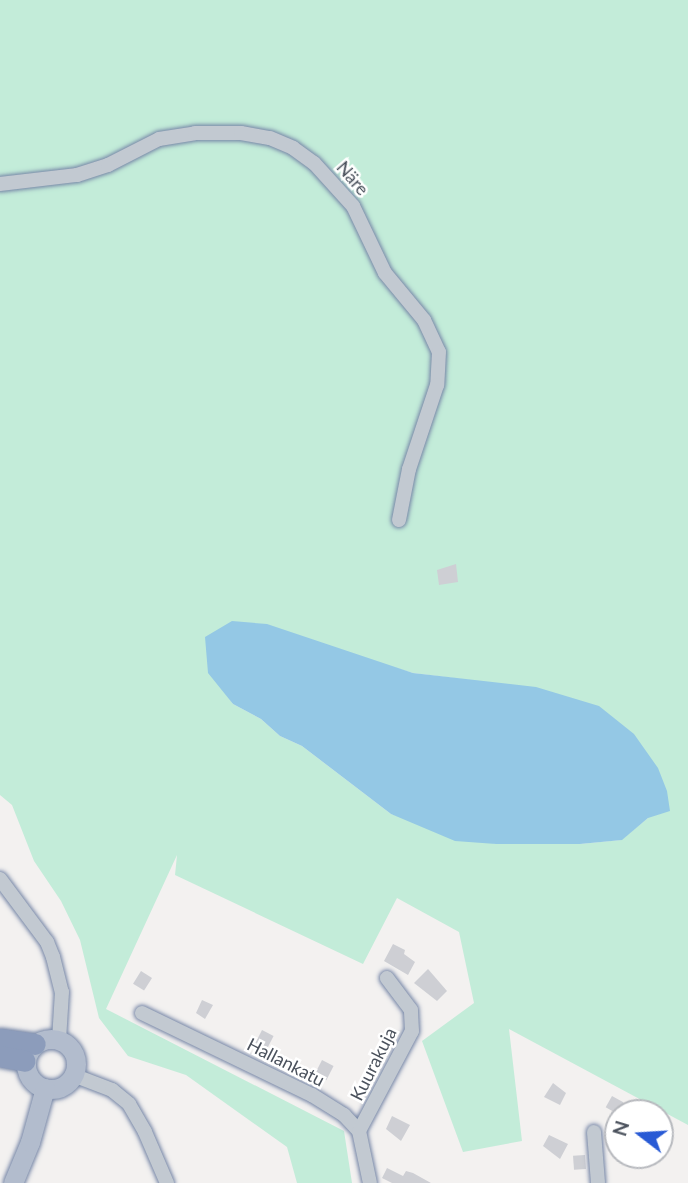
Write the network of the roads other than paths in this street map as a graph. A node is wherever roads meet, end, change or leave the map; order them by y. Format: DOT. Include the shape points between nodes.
graph roads {
  1 [pos="0,184"];
  2 [pos="399,520"];
  3 [pos="0,879"];
  4 [pos="387,978"];
  5 [pos="142,1013"];
  6 [pos="0,1039"];
  7 [pos="59,1040"];
  8 [pos="30,1052"];
  9 [pos="0,1056"];
  10 [pos="73,1075"];
  11 [pos="45,1088"];
  12 [pos="359,1131"];
  13 [pos="594,1132"];
  14 [pos="13,1183"];
  15 [pos="167,1183"];
  16 [pos="370,1183"];
  17 [pos="598,1183"];
  1 -- 2 [label="street, Näre" via="77,175 159,139 195,132 270,138 314,163 353,206 385,273 424,320 439,352 437,385 409,469"];
  3 -- 7 [label="street" via="53,957 62,992"];
  4 -- 12 [label="street, Kuurakuja" via="411,1010 412,1031"];
  5 -- 12 [label="street, Hallankatu" via="312,1095 344,1115"];
  6 -- 8 [label="highway"];
  7 -- 8 [label="main road" via="49,1038"];
  7 -- 10 [label="main road" via="74,1054"];
  8 -- 9 [label="highway"];
  8 -- 11 [label="main road" via="30,1079"];
  10 -- 11 [label="main road" via="64,1085"];
  10 -- 15 [label="street" via="112,1090 129,1104"];
  11 -- 14 [label="main road"];
  12 -- 16 [label="street"];
  13 -- 17 [label="street"];
}
